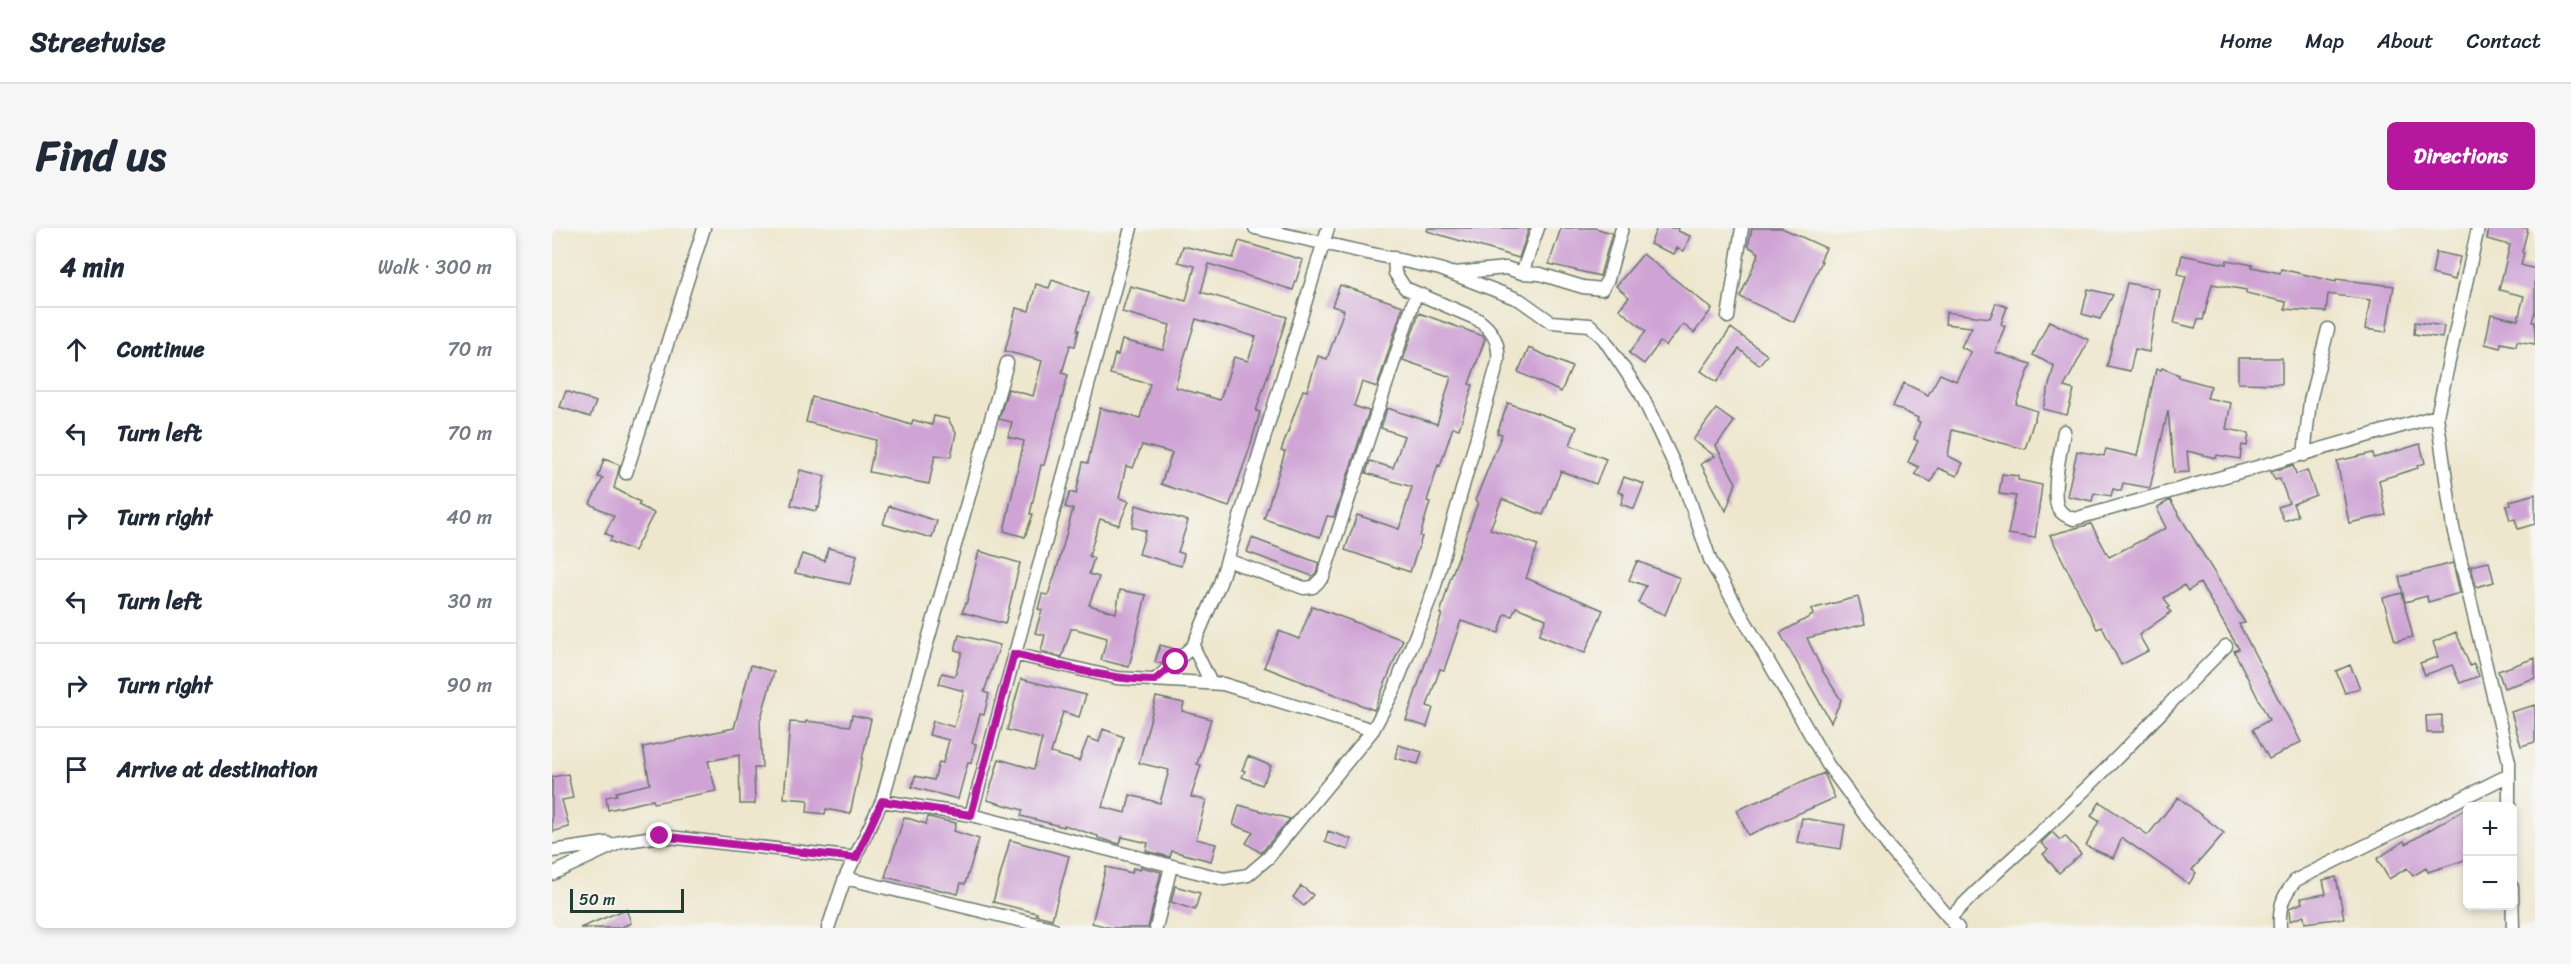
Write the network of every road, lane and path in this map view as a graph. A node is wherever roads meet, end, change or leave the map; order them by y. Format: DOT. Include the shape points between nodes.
graph roads {
  1 [pos="704,228"];
  2 [pos="1131,228"];
  3 [pos="1255,228"];
  4 [pos="1328,228"];
  5 [pos="1538,228"];
  6 [pos="1622,228"];
  7 [pos="1742,228"];
  8 [pos="2478,228"];
  9 [pos="1325,243"];
  10 [pos="1394,258"];
  11 [pos="1451,273"];
  12 [pos="1522,273"];
  13 [pos="1416,294"];
  14 [pos="1728,317"];
  15 [pos="2328,329"];
  16 [pos="1006,363"];
  17 [pos="2437,416"];
  18 [pos="2064,430"];
  19 [pos="2304,455"];
  20 [pos="626,473"];
  21 [pos="1227,560"];
  22 [pos="1192,646"];
  23 [pos="2226,646"];
  24 [pos="1014,654"];
  25 [pos="1155,680"];
  26 [pos="1211,683"];
  27 [pos="1373,730"];
  28 [pos="2509,775"];
  29 [pos="882,801"];
  30 [pos="2509,802"];
  31 [pos="971,815"];
  32 [pos="626,841"];
  33 [pos="552,851"];
  34 [pos="856,858"];
  35 [pos="1171,866"];
  36 [pos="552,874"];
  37 [pos="845,878"];
  38 [pos="2513,910"];
  39 [pos="1954,923"];
  40 [pos="828,928"];
  41 [pos="1052,928"];
  42 [pos="1156,928"];
  43 [pos="2280,928"];
  44 [pos="2513,928"];
  1 -- 20 [label="street"];
  2 -- 24 [label="street"];
  3 -- 9 [label="street"];
  4 -- 9 [label="street"];
  5 -- 12 [label="street"];
  6 -- 12 [label="street" via="1602,290"];
  7 -- 14 [label="street"];
  8 -- 17 [label="street"];
  9 -- 10 [label="street"];
  9 -- 21 [label="street"];
  10 -- 11 [label="street"];
  10 -- 13 [label="street" via="1399,282"];
  11 -- 12 [label="street" via="1506,268"];
  11 -- 39 [label="street" via="1520,300 1551,322 1590,325 1605,339 1641,394 1685,487 1711,562 1828,765 1891,850"];
  13 -- 21 [label="street" via="1323,577 1313,587 1304,588"];
  13 -- 27 [label="street" via="1478,319 1492,333 1499,350 1434,589 1394,690"];
  15 -- 19 [label="street" via="2310,401"];
  16 -- 29 [label="street"];
  17 -- 19 [label="street"];
  17 -- 28 [label="street" via="2453,528"];
  18 -- 19 [label="street" via="2057,506 2063,515 2074,519"];
  21 -- 22 [label="street"];
  22 -- 25 [label="street"];
  22 -- 26 [label="street"];
  23 -- 39 [label="street" via="2101,775 1986,880"];
  24 -- 25 [label="street" via="1117,678"];
  24 -- 31 [label="street"];
  25 -- 26 [label="street"];
  26 -- 27 [label="street"];
  27 -- 35 [label="street" via="1257,869 1224,879"];
  28 -- 30 [label="street"];
  28 -- 43 [label="street" via="2296,880 2284,894 2279,910"];
  29 -- 31 [label="street"];
  29 -- 34 [label="street"];
  31 -- 35 [label="street"];
  32 -- 33 [label="street"];
  32 -- 34 [label="street" via="660,836"];
  32 -- 36 [label="street"];
  34 -- 37 [label="street"];
  35 -- 42 [label="street"];
  37 -- 40 [label="street"];
  37 -- 41 [label="street"];
  38 -- 44 [label="street"];
}
